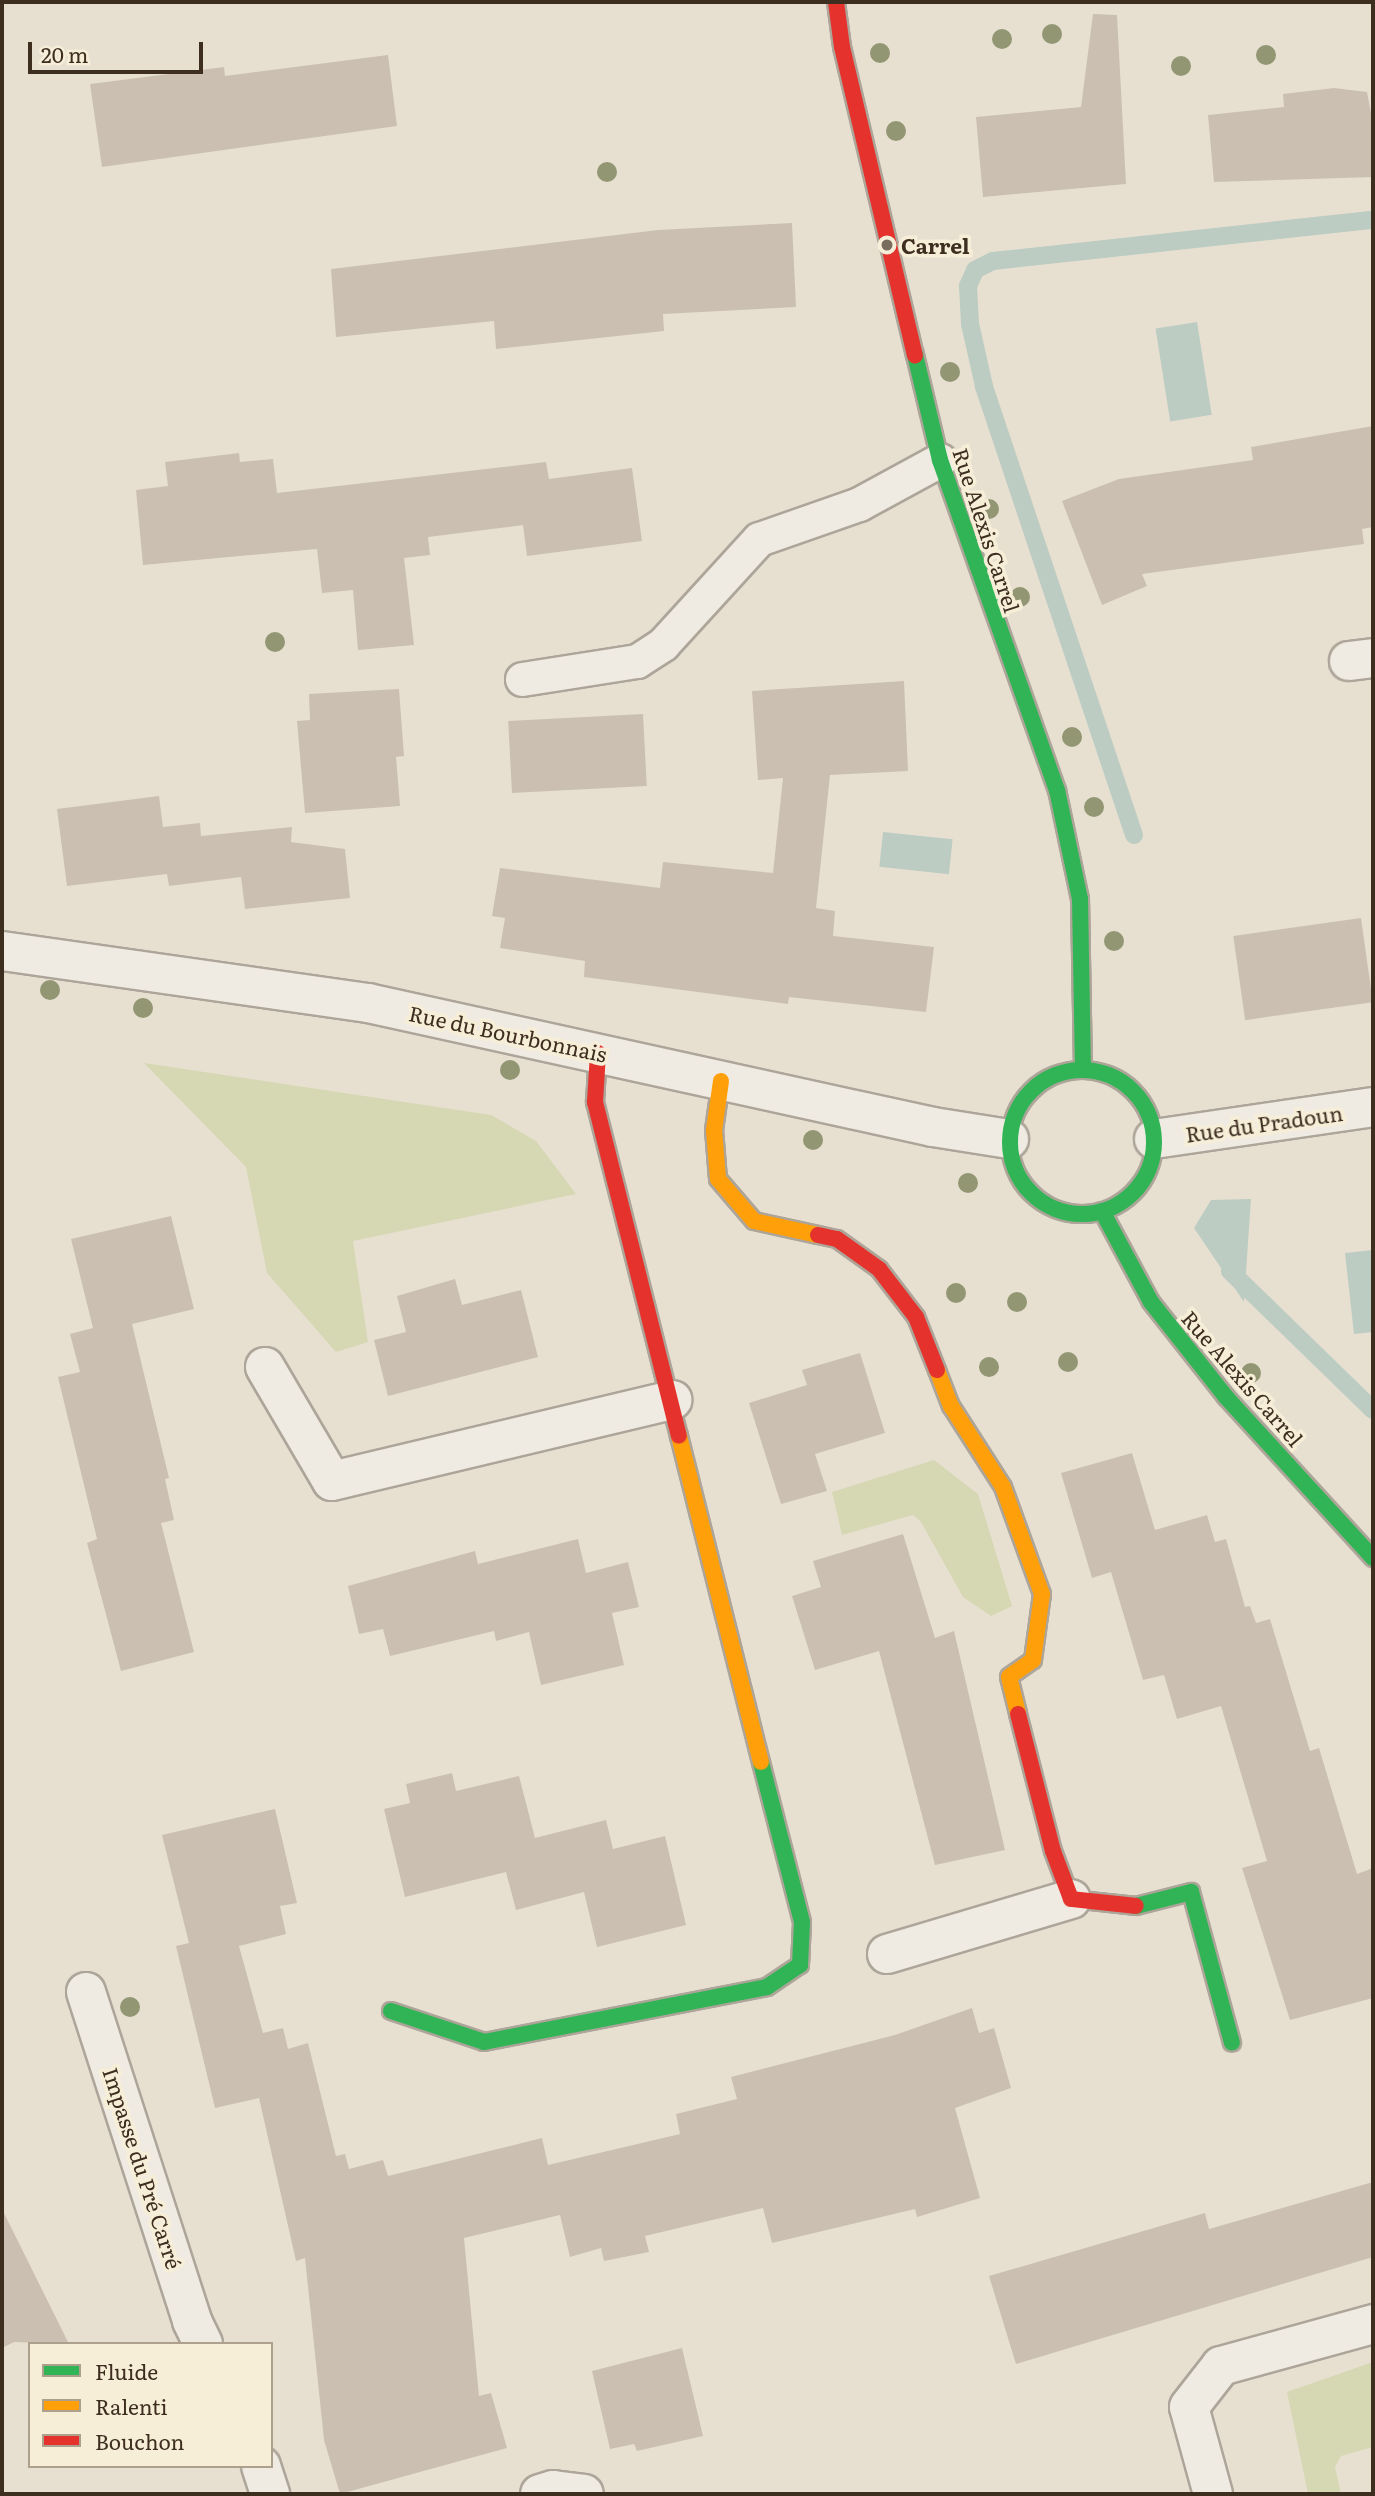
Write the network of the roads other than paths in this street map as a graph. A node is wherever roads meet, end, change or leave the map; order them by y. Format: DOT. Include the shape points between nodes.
graph roads {
  1 [pos="836,2"];
  2 [pos="940,460"];
  3 [pos="522,679"];
  4 [pos="2,951"];
  5 [pos="598,1053"];
  6 [pos="1083,1070"];
  7 [pos="721,1081"];
  8 [pos="1373,1107"];
  9 [pos="1009,1139"];
  10 [pos="1154,1139"];
  11 [pos="1102,1211"];
  12 [pos="265,1367"];
  13 [pos="672,1400"];
  14 [pos="1373,1558"];
  15 [pos="1071,1899"];
  16 [pos="887,1954"];
  17 [pos="86,1992"];
  18 [pos="391,2011"];
  19 [pos="1232,2043"];
  20 [pos="1373,2324"];
  21 [pos="202,2342"];
  22 [pos="262,2468"];
  23 [pos="270,2494"];
  24 [pos="540,2494"];
  25 [pos="584,2494"];
  26 [pos="1213,2494"];
  1 -- 2 [label="street, Rue Alexis Carrel" via="845,60"];
  2 -- 3 [label="lane" via="859,504 759,539 663,645 638,661"];
  2 -- 6 [label="street, Rue Alexis Carrel" via="1057,790 1080,899"];
  4 -- 5 [label="street, Rue du Bourbonnais" via="368,1003"];
  5 -- 7 [label="street, Rue du Bourbonnais"];
  5 -- 13 [label="street" via="595,1102"];
  6 -- 9 [label="street" via="1040,1082 1019,1108"];
  6 -- 10 [label="street" via="1104,1073 1139,1097 1150,1117"];
  7 -- 9 [label="street, Rue du Bourbonnais"];
  7 -- 15 [label="street" via="714,1130 718,1179 754,1221 837,1239 879,1269 916,1317 951,1406 1003,1487 1042,1594 1033,1660 1009,1676 1053,1851"];
  8 -- 10 [label="street, Rue du Pradoun"];
  9 -- 11 [label="street" via="1021,1182 1037,1199 1057,1210"];
  10 -- 11 [label="street" via="1146,1175 1120,1203"];
  11 -- 14 [label="street, Rue Alexis Carrel" via="1151,1302 1226,1398"];
  12 -- 13 [label="street" via="332,1481"];
  13 -- 18 [label="street" via="803,1922 800,1965 767,1987 484,2042"];
  15 -- 16 [label="street"];
  15 -- 19 [label="street" via="1143,1907 1191,1892"];
  17 -- 21 [label="street, Impasse du Pré Carré"];
  20 -- 26 [label="street" via="1221,2366 1189,2407"];
  22 -- 23 [label="street"];
  24 -- 25 [label="street" via="553,2490"];
}
